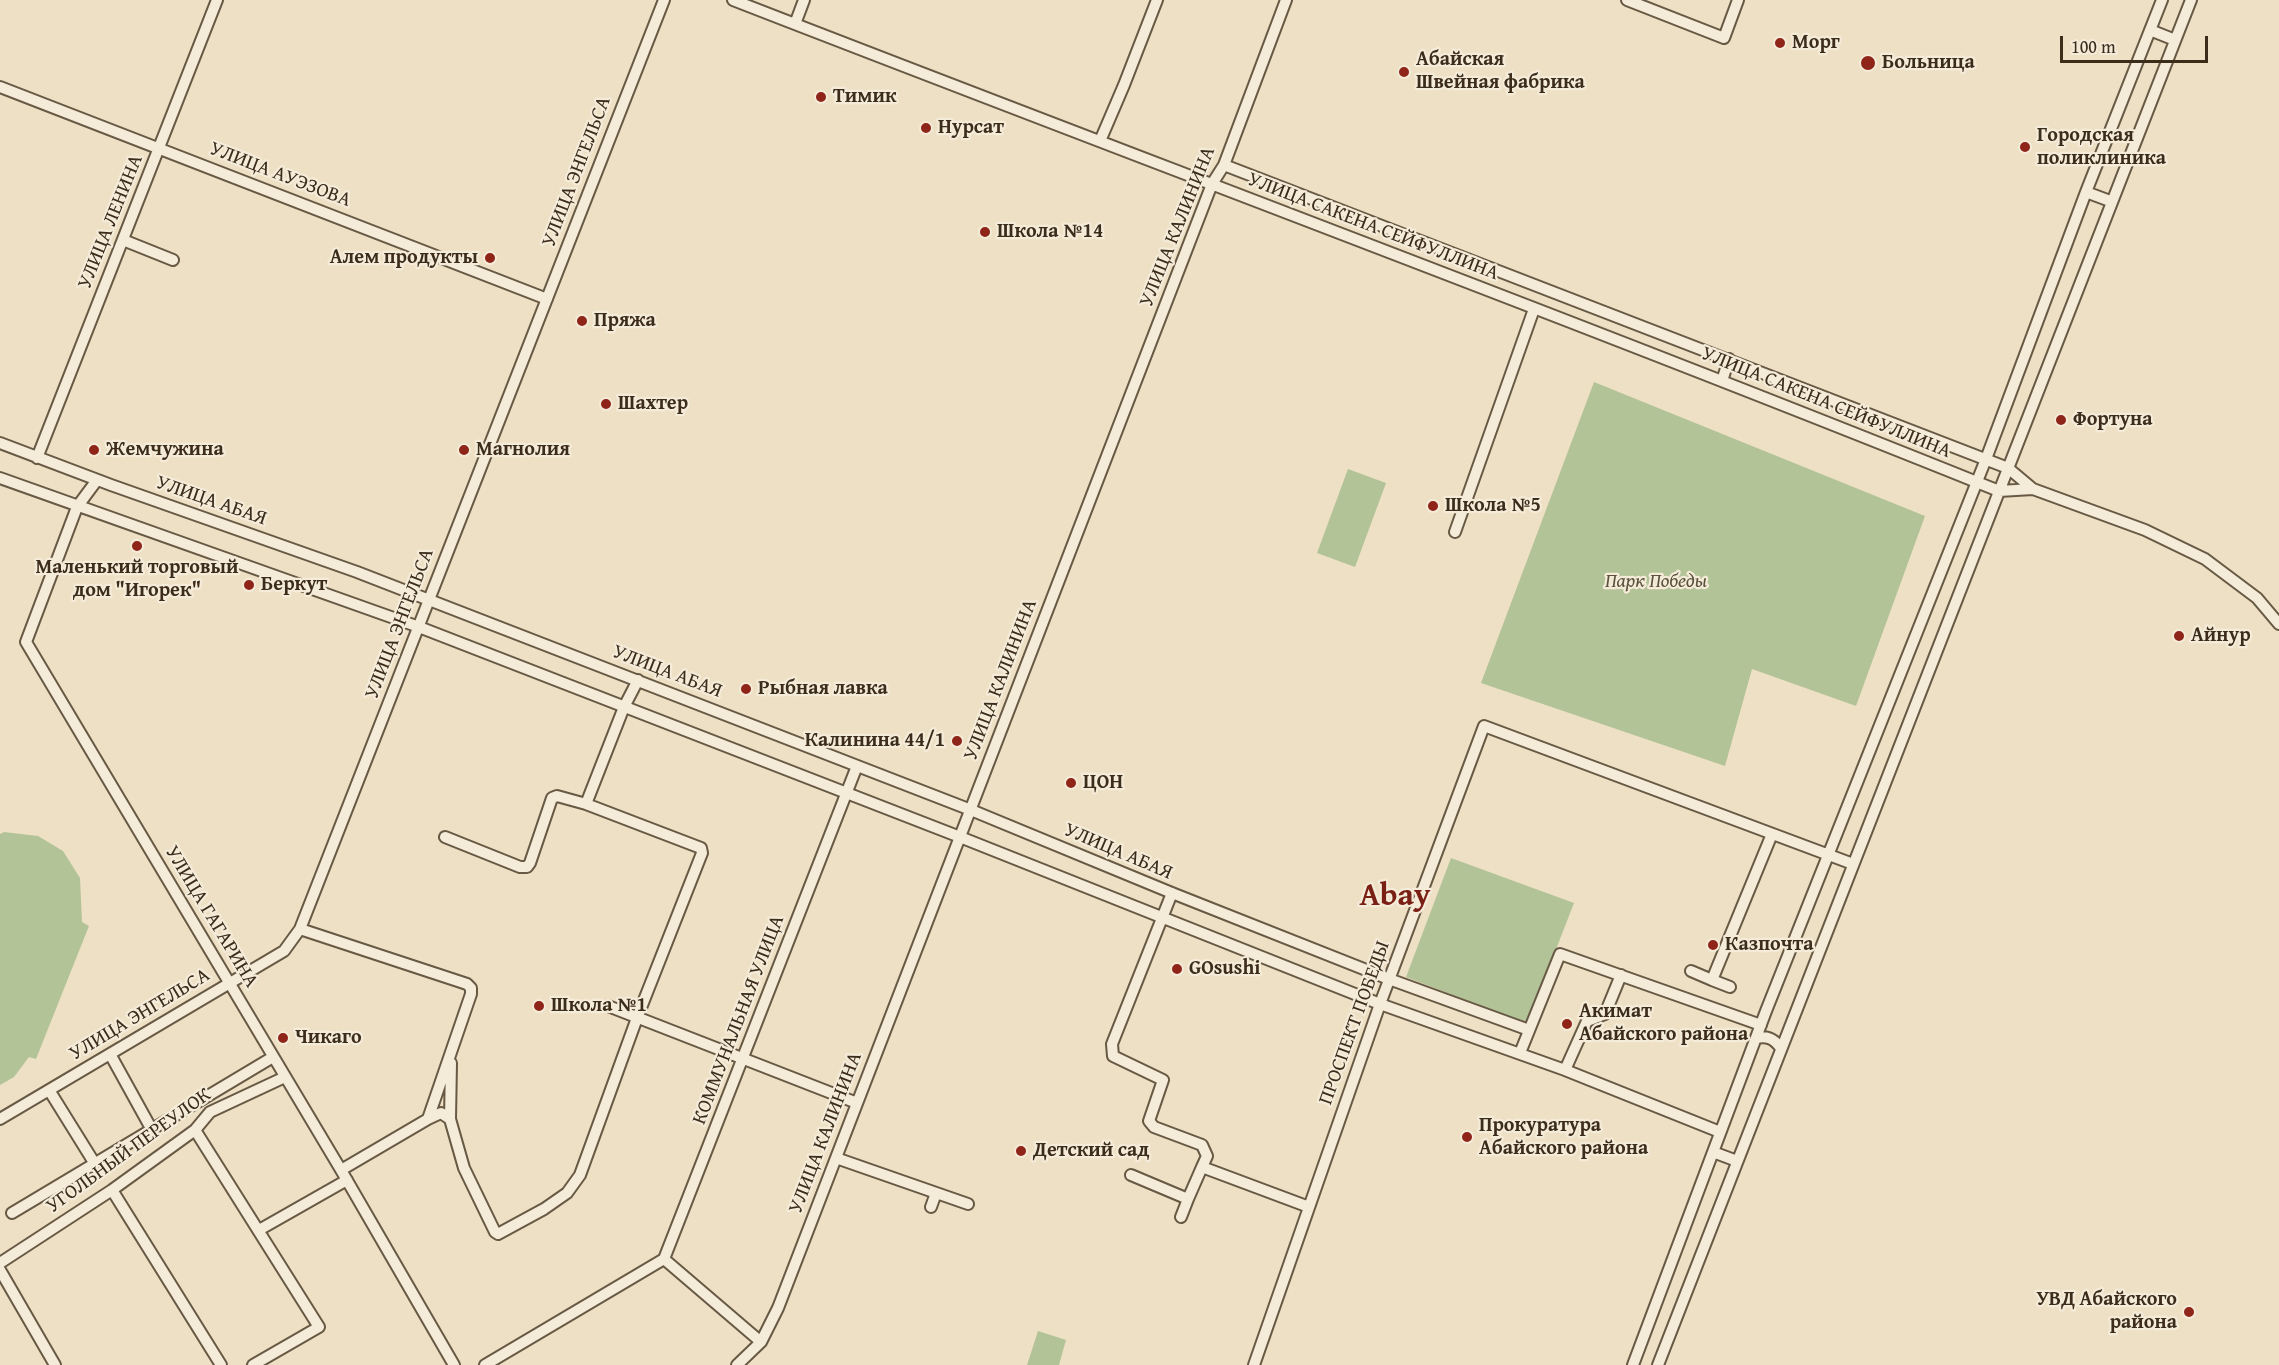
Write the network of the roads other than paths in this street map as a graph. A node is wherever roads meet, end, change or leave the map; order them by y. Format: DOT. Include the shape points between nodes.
graph roads {
  1 [pos="217,0"];
  2 [pos="664,0"];
  3 [pos="733,0"];
  4 [pos="804,0"];
  5 [pos="1156,0"];
  6 [pos="1286,0"];
  7 [pos="1627,0"];
  8 [pos="1738,0"];
  9 [pos="2162,0"];
  10 [pos="2191,0"];
  11 [pos="795,24"];
  12 [pos="2150,30"];
  13 [pos="2175,40"];
  14 [pos="0,87"];
  15 [pos="1100,141"];
  16 [pos="160,148"];
  17 [pos="1224,165"];
  18 [pos="1212,184"];
  19 [pos="2086,192"];
  20 [pos="2110,201"];
  21 [pos="123,240"];
  22 [pos="173,260"];
  23 [pos="547,298"];
  24 [pos="1534,309"];
  25 [pos="1729,359"];
  26 [pos="1722,381"];
  27 [pos="0,443"];
  28 [pos="37,458"];
  29 [pos="1986,459"];
  30 [pos="2008,468"];
  31 [pos="0,478"];
  32 [pos="97,480"];
  33 [pos="1976,482"];
  34 [pos="2032,489"];
  35 [pos="1999,491"];
  36 [pos="77,507"];
  37 [pos="1455,532"];
  38 [pos="430,600"];
  39 [pos="2279,624"];
  40 [pos="419,627"];
  41 [pos="639,680"];
  42 [pos="624,707"];
  43 [pos="858,766"];
  44 [pos="847,794"];
  45 [pos="586,804"];
  46 [pos="971,810"];
  47 [pos="1772,834"];
  48 [pos="445,837"];
  49 [pos="960,837"];
  50 [pos="1828,855"];
  51 [pos="1853,864"];
  52 [pos="1172,893"];
  53 [pos="1162,918"];
  54 [pos="300,929"];
  55 [pos="1691,971"];
  56 [pos="1621,975"];
  57 [pos="1389,979"];
  58 [pos="1712,980"];
  59 [pos="229,983"];
  60 [pos="1730,987"];
  61 [pos="1380,1004"];
  62 [pos="608,1006"];
  63 [pos="637,1018"];
  64 [pos="1761,1025"];
  65 [pos="1529,1030"];
  66 [pos="1756,1038"];
  67 [pos="1780,1047"];
  68 [pos="1520,1053"];
  69 [pos="110,1054"];
  70 [pos="451,1054"];
  71 [pos="273,1057"];
  72 [pos="743,1058"];
  73 [pos="1565,1070"];
  74 [pos="285,1077"];
  75 [pos="49,1090"];
  76 [pos="857,1103"];
  77 [pos="0,1119"];
  78 [pos="428,1119"];
  79 [pos="450,1119"];
  80 [pos="153,1130"];
  81 [pos="195,1130"];
  82 [pos="1720,1132"];
  83 [pos="1713,1152"];
  84 [pos="836,1158"];
  85 [pos="1737,1161"];
  86 [pos="95,1164"];
  87 [pos="1202,1167"];
  88 [pos="344,1175"];
  89 [pos="1131,1175"];
  90 [pos="112,1190"];
  91 [pos="936,1193"];
  92 [pos="1188,1199"];
  93 [pos="968,1204"];
  94 [pos="931,1207"];
  95 [pos="1309,1207"];
  96 [pos="12,1213"];
  97 [pos="1181,1217"];
  98 [pos="259,1230"];
  99 [pos="664,1259"];
  100 [pos="0,1263"];
  101 [pos="0,1270"];
  102 [pos="761,1341"];
  103 [pos="55,1365"];
  104 [pos="221,1365"];
  105 [pos="253,1365"];
  106 [pos="454,1365"];
  107 [pos="485,1365"];
  108 [pos="737,1365"];
  109 [pos="1254,1365"];
  110 [pos="1633,1365"];
  111 [pos="1658,1365"];
  1 -- 16 [label="street, УЛИЦА ЛЕНИНА"];
  2 -- 23 [label="street, УЛИЦА ЭНГЕЛЬСА"];
  3 -- 11 [label="street, УЛИЦА САКЕНА СЕЙФУЛЛИНА"];
  4 -- 11 [label="street"];
  5 -- 15 [label="street"];
  6 -- 17 [label="street, УЛИЦА КАЛИНИНА"];
  7 -- 8 [label="street" via="1724,38"];
  9 -- 12 [label="street"];
  10 -- 13 [label="street"];
  11 -- 15 [label="street, УЛИЦА САКЕНА СЕЙФУЛЛИНА"];
  12 -- 13 [label="street"];
  12 -- 19 [label="street"];
  13 -- 20 [label="street"];
  14 -- 16 [label="street, УЛИЦА АУЭЗОВА"];
  15 -- 18 [label="street, УЛИЦА САКЕНА СЕЙФУЛЛИНА"];
  16 -- 21 [label="street, УЛИЦА ЛЕНИНА"];
  16 -- 23 [label="street, УЛИЦА АУЭЗОВА"];
  17 -- 18 [label="street, УЛИЦА КАЛИНИНА"];
  17 -- 25 [label="street, УЛИЦА САКЕНА СЕЙФУЛЛИНА"];
  18 -- 24 [label="street, УЛИЦА САКЕНА СЕЙФУЛЛИНА"];
  18 -- 46 [label="street, УЛИЦА КАЛИНИНА"];
  19 -- 20 [label="street"];
  19 -- 29 [label="street"];
  20 -- 30 [label="street"];
  21 -- 22 [label="street"];
  21 -- 28 [label="street, УЛИЦА ЛЕНИНА"];
  23 -- 38 [label="street, УЛИЦА ЭНГЕЛЬСА"];
  24 -- 26 [label="street, УЛИЦА САКЕНА СЕЙФУЛЛИНА"];
  24 -- 37 [label="street"];
  25 -- 26 [label="street"];
  25 -- 29 [label="street, УЛИЦА САКЕНА СЕЙФУЛЛИНА"];
  26 -- 33 [label="street, УЛИЦА САКЕНА СЕЙФУЛЛИНА"];
  27 -- 28 [label="street, УЛИЦА АБАЯ"];
  28 -- 32 [label="street, УЛИЦА АБАЯ"];
  29 -- 30 [label="street, УЛИЦА САКЕНА СЕЙФУЛЛИНА"];
  29 -- 33 [label="street"];
  30 -- 34 [label="street, УЛИЦА САКЕНА СЕЙФУЛЛИНА"];
  30 -- 35 [label="street"];
  31 -- 36 [label="street"];
  32 -- 36 [label="street, УЛИЦА ГАГАРИНА"];
  32 -- 38 [label="street, УЛИЦА АБАЯ"];
  33 -- 35 [label="street, УЛИЦА САКЕНА СЕЙФУЛЛИНА"];
  33 -- 50 [label="street"];
  34 -- 35 [label="street"];
  34 -- 39 [label="street" via="2145,530 2205,559 2257,598"];
  35 -- 51 [label="street"];
  36 -- 40 [label="street"];
  36 -- 59 [label="street, УЛИЦА ГАГАРИНА" via="26,642"];
  38 -- 40 [label="street, УЛИЦА ЭНГЕЛЬСА"];
  38 -- 41 [label="street, УЛИЦА АБАЯ"];
  40 -- 42 [label="street"];
  40 -- 54 [label="street, УЛИЦА ЭНГЕЛЬСА"];
  41 -- 42 [label="street"];
  41 -- 43 [label="street, УЛИЦА АБАЯ"];
  42 -- 44 [label="street"];
  42 -- 45 [label="street"];
  43 -- 44 [label="street, КОММУНАЛЬНАЯ УЛИЦА"];
  43 -- 46 [label="street, УЛИЦА АБАЯ"];
  44 -- 49 [label="street"];
  44 -- 72 [label="street, КОММУНАЛЬНАЯ УЛИЦА"];
  45 -- 48 [label="street" via="552,798 527,867"];
  45 -- 63 [label="street" via="702,850"];
  46 -- 49 [label="street, УЛИЦА КАЛИНИНА"];
  46 -- 52 [label="street, УЛИЦА АБАЯ"];
  47 -- 50 [label="street, ПРОСПЕКТ ПОБЕДЫ"];
  47 -- 57 [label="street, ПРОСПЕКТ ПОБЕДЫ" via="1484,726"];
  47 -- 58 [label="street"];
  49 -- 53 [label="street"];
  49 -- 76 [label="street, УЛИЦА КАЛИНИНА"];
  50 -- 51 [label="street, ПРОСПЕКТ ПОБЕДЫ"];
  50 -- 64 [label="street"];
  51 -- 67 [label="street"];
  52 -- 53 [label="street, УЛИЦА АБАЯ"];
  52 -- 57 [label="street"];
  53 -- 61 [label="street"];
  53 -- 87 [label="street, УЛИЦА АБАЯ" via="1112,1050 1113,1056 1163,1080 1149,1121 1154,1127 1202,1145 1207,1156"];
  54 -- 59 [label="street, УЛИЦА ЭНГЕЛЬСА" via="284,951"];
  54 -- 70 [label="street" via="467,984 471,994"];
  55 -- 58 [label="street"];
  56 -- 64 [label="street"];
  56 -- 65 [label="street" via="1560,954"];
  56 -- 73 [label="street" via="1605,1014 1587,1021"];
  57 -- 61 [label="street, ПРОСПЕКТ ПОБЕДЫ"];
  57 -- 65 [label="street"];
  58 -- 60 [label="street"];
  59 -- 69 [label="street, УЛИЦА ЭНГЕЛЬСА"];
  59 -- 71 [label="street, УЛИЦА ГАГАРИНА"];
  61 -- 68 [label="street"];
  61 -- 95 [label="street, ПРОСПЕКТ ПОБЕДЫ"];
  62 -- 63 [label="street"];
  63 -- 72 [label="street"];
  63 -- 79 [label="street" via="580,1175 567,1193 498,1234 464,1168"];
  64 -- 66 [label="street"];
  65 -- 68 [label="street"];
  66 -- 67 [label="street" via="1764,1036"];
  66 -- 82 [label="street"];
  67 -- 85 [label="street"];
  68 -- 73 [label="street"];
  69 -- 75 [label="street, УЛИЦА ЭНГЕЛЬСА"];
  69 -- 80 [label="street"];
  70 -- 78 [label="street"];
  70 -- 79 [label="street"];
  71 -- 74 [label="street, УЛИЦА ГАГАРИНА"];
  71 -- 80 [label="street"];
  72 -- 76 [label="street"];
  72 -- 99 [label="street, КОММУНАЛЬНАЯ УЛИЦА"];
  73 -- 82 [label="street"];
  74 -- 81 [label="street, УГОЛЬНЫЙ ПЕРЕУЛОК" via="210,1112"];
  74 -- 88 [label="street, УЛИЦА ГАГАРИНА"];
  75 -- 77 [label="street, УЛИЦА ЭНГЕЛЬСА"];
  75 -- 86 [label="street"];
  76 -- 84 [label="street, УЛИЦА КАЛИНИНА"];
  78 -- 79 [label="street" via="441,1113"];
  78 -- 88 [label="street"];
  80 -- 86 [label="street"];
  81 -- 90 [label="street, УГОЛЬНЫЙ ПЕРЕУЛОК"];
  81 -- 98 [label="street"];
  82 -- 83 [label="street"];
  83 -- 85 [label="street"];
  83 -- 110 [label="street"];
  84 -- 91 [label="street"];
  84 -- 102 [label="street, УЛИЦА КАЛИНИНА" via="778,1308"];
  85 -- 111 [label="street"];
  86 -- 96 [label="street"];
  87 -- 92 [label="street"];
  87 -- 95 [label="street"];
  88 -- 98 [label="street"];
  88 -- 106 [label="street, УЛИЦА ГАГАРИНА"];
  89 -- 92 [label="street"];
  90 -- 100 [label="street, УГОЛЬНЫЙ ПЕРЕУЛОК"];
  90 -- 104 [label="street"];
  91 -- 93 [label="street"];
  91 -- 94 [label="street"];
  92 -- 97 [label="street"];
  95 -- 109 [label="street, ПРОСПЕКТ ПОБЕДЫ"];
  98 -- 105 [label="street" via="319,1327"];
  99 -- 102 [label="street"];
  99 -- 107 [label="street"];
  101 -- 103 [label="street"];
  102 -- 108 [label="street, УЛИЦА КАЛИНИНА"];
}
